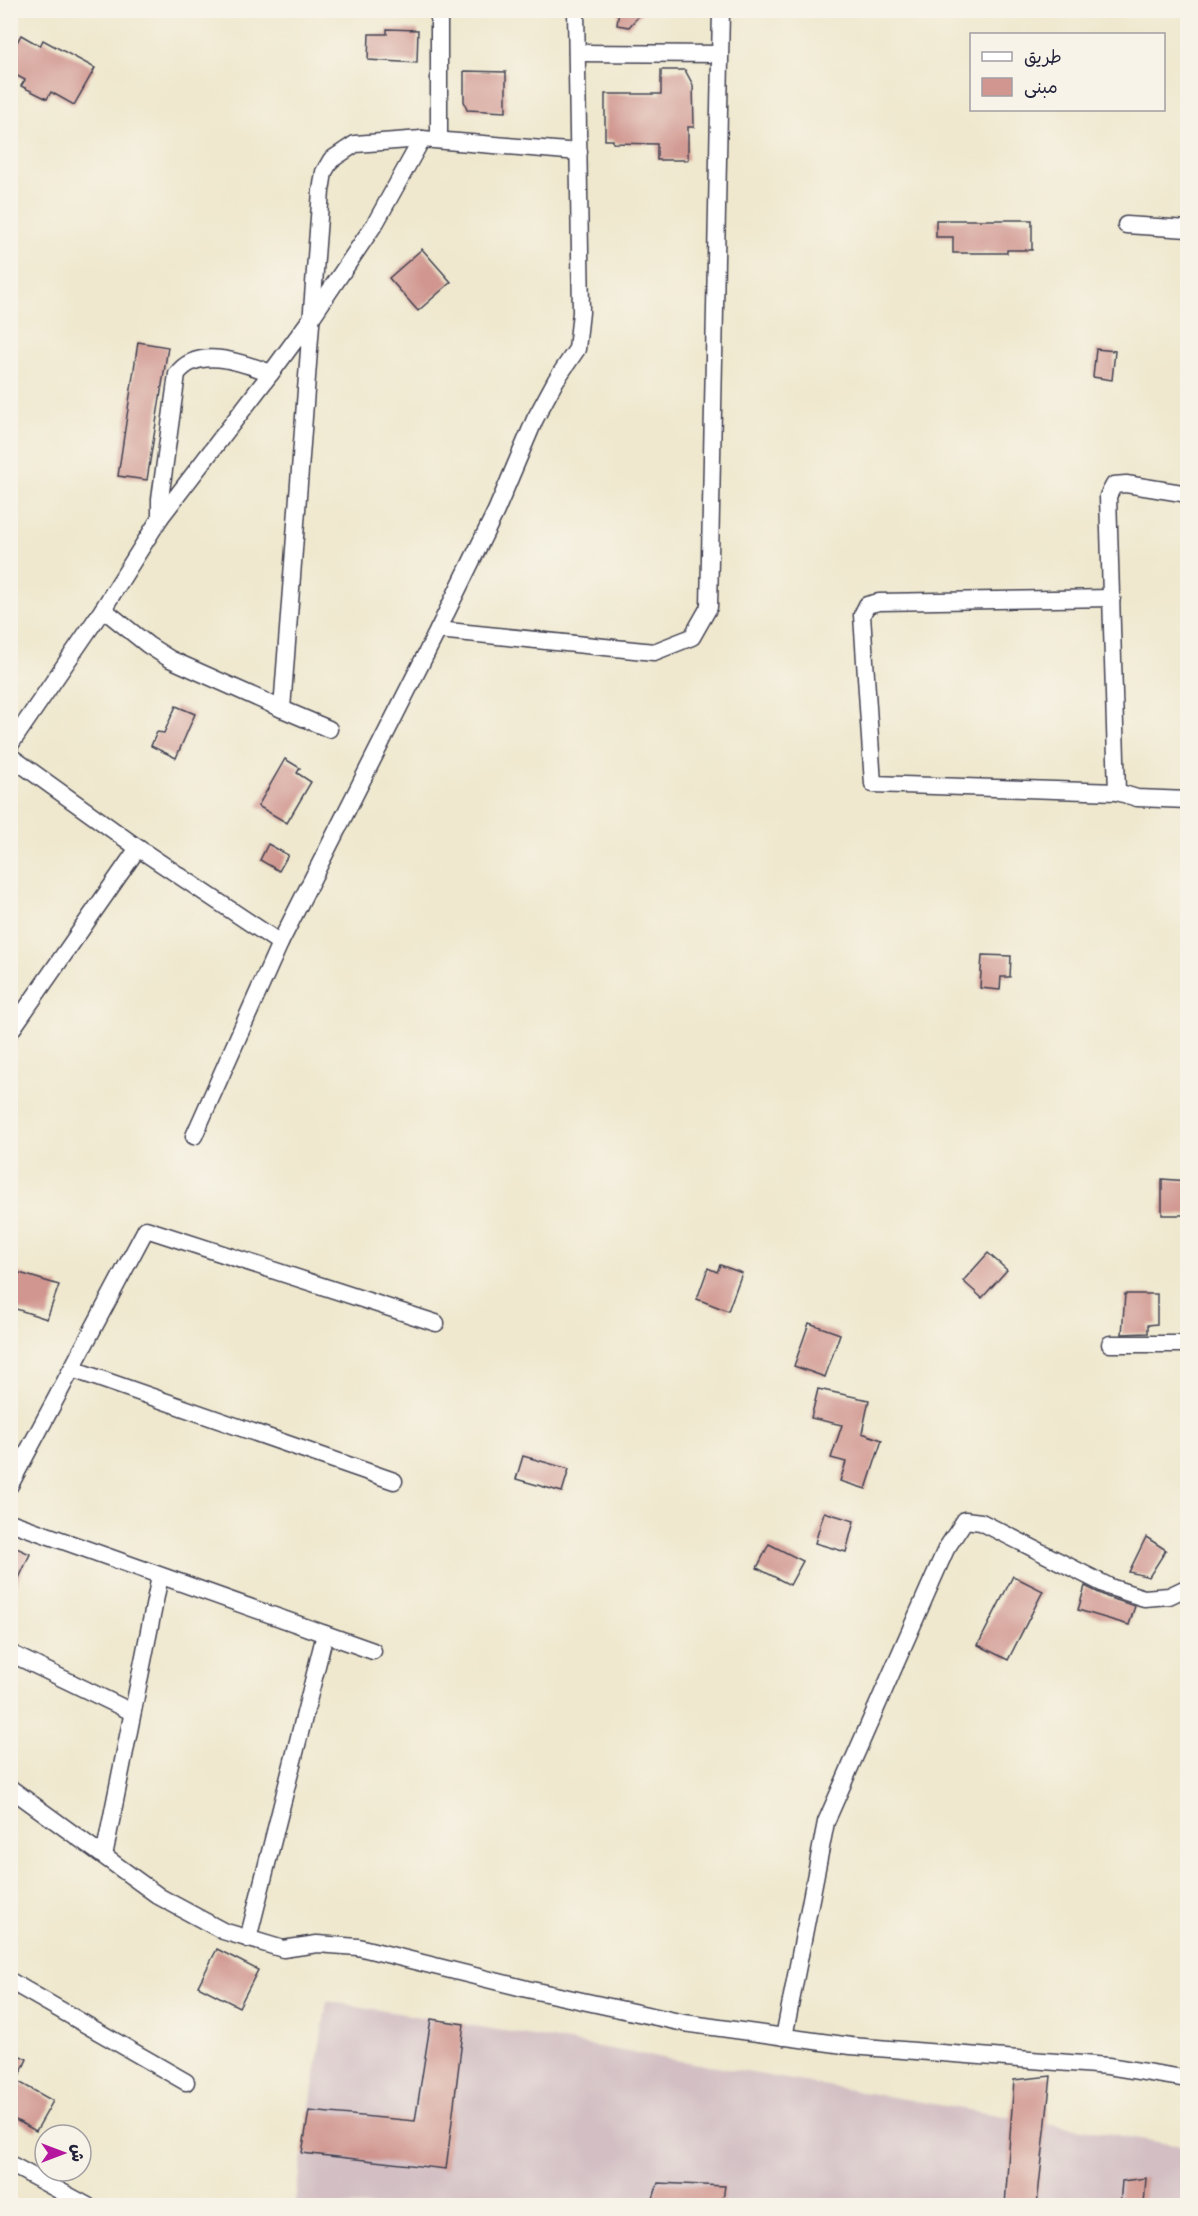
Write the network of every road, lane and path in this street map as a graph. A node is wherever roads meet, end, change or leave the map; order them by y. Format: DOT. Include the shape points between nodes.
graph roads {
  1 [pos="439,10"];
  2 [pos="576,10"];
  3 [pos="721,10"];
  4 [pos="577,53"];
  5 [pos="720,54"];
  6 [pos="431,140"];
  7 [pos="579,152"];
  8 [pos="1126,225"];
  9 [pos="1188,228"];
  10 [pos="310,320"];
  11 [pos="271,373"];
  12 [pos="1188,494"];
  13 [pos="160,518"];
  14 [pos="1112,598"];
  15 [pos="103,609"];
  16 [pos="438,630"];
  17 [pos="282,708"];
  18 [pos="329,729"];
  19 [pos="10,745"];
  20 [pos="10,756"];
  21 [pos="1117,792"];
  22 [pos="1188,800"];
  23 [pos="138,849"];
  24 [pos="280,943"];
  25 [pos="10,1032"];
  26 [pos="194,1136"];
  27 [pos="436,1323"];
  28 [pos="1110,1344"];
  29 [pos="1188,1344"];
  30 [pos="72,1369"];
  31 [pos="394,1481"];
  32 [pos="10,1485"];
  33 [pos="10,1522"];
  34 [pos="160,1576"];
  35 [pos="1188,1587"];
  36 [pos="325,1634"];
  37 [pos="373,1651"];
  38 [pos="10,1653"];
  39 [pos="132,1712"];
  40 [pos="10,1788"];
  41 [pos="104,1856"];
  42 [pos="248,1939"];
  43 [pos="10,1980"];
  44 [pos="784,2037"];
  45 [pos="1188,2079"];
  46 [pos="186,2082"];
  47 [pos="10,2164"];
  48 [pos="88,2205"];
  1 -- 6 [label="street"];
  2 -- 4 [label="street"];
  3 -- 5 [label="street"];
  4 -- 5 [label="street"];
  4 -- 7 [label="street"];
  5 -- 16 [label="street" via="709,607 692,637 654,652"];
  6 -- 7 [label="street"];
  6 -- 10 [label="street"];
  6 -- 10 [label="street" via="355,144 331,160 321,191"];
  7 -- 16 [label="street" via="581,312 577,349 535,418 496,511"];
  8 -- 9 [label="street"];
  10 -- 11 [label="street"];
  10 -- 17 [label="street"];
  11 -- 13 [label="street"];
  11 -- 13 [label="street" via="208,358 183,365 174,387"];
  12 -- 14 [label="street" via="1114,485 1108,496"];
  13 -- 15 [label="street"];
  14 -- 21 [label="street"];
  14 -- 21 [label="street" via="879,602 867,605 862,615 873,784"];
  15 -- 17 [label="street" via="170,659"];
  15 -- 19 [label="street"];
  16 -- 24 [label="street"];
  17 -- 18 [label="street"];
  20 -- 23 [label="street"];
  21 -- 22 [label="street" via="1137,798"];
  23 -- 24 [label="street"];
  23 -- 25 [label="street"];
  24 -- 26 [label="street"];
  27 -- 30 [label="street" via="147,1229"];
  28 -- 29 [label="street"];
  30 -- 31 [label="street"];
  30 -- 32 [label="street"];
  33 -- 34 [label="street"];
  34 -- 36 [label="street"];
  34 -- 39 [label="street"];
  35 -- 44 [label="street" via="1169,1596 1144,1598 1110,1587 981,1522 965,1520 946,1549 826,1822"];
  36 -- 37 [label="street"];
  36 -- 42 [label="street"];
  38 -- 39 [label="street"];
  39 -- 41 [label="street"];
  40 -- 41 [label="street"];
  41 -- 42 [label="street" via="160,1897 223,1931"];
  42 -- 44 [label="street" via="283,1949 317,1944 358,1947 684,2023"];
  43 -- 46 [label="street"];
  44 -- 45 [label="street" via="1108,2066"];
  47 -- 48 [label="street"];
}
